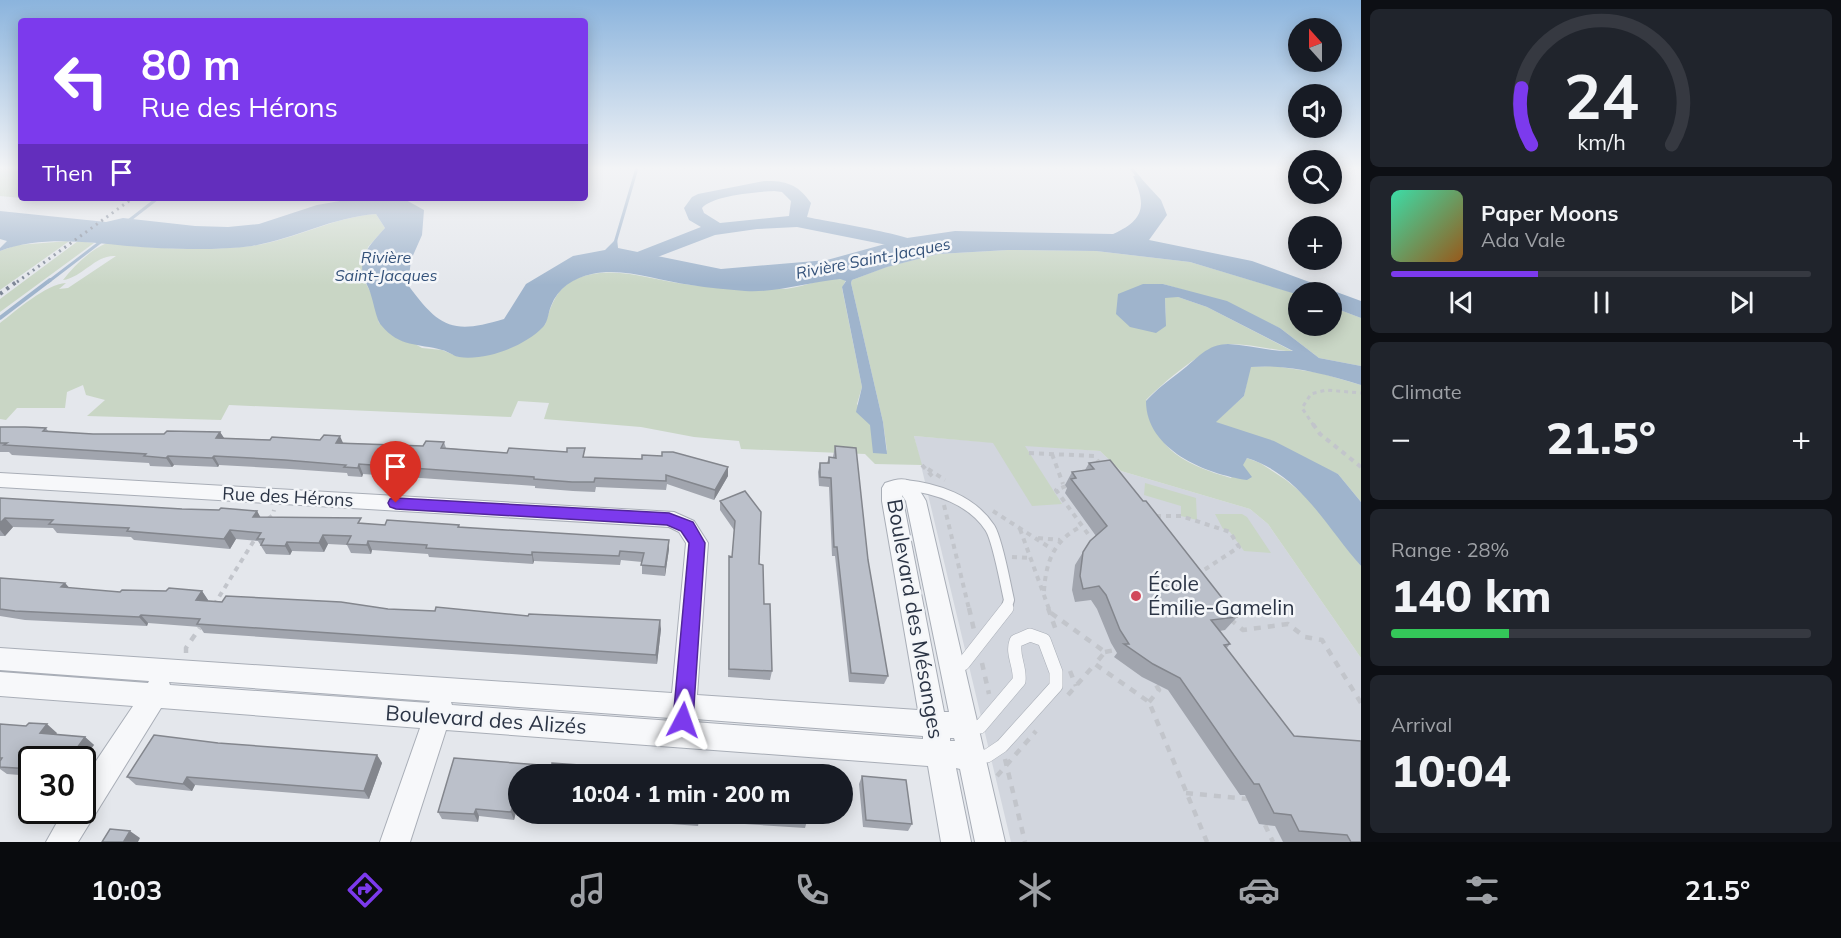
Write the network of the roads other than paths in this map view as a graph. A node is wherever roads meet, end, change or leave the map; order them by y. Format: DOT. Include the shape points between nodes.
graph roads {
  1 [pos="0,480"];
  2 [pos="900,485"];
  3 [pos="0,660"];
  4 [pos="177,664"];
  5 [pos="952,666"];
  6 [pos="0,684"];
  7 [pos="154,695"];
  8 [pos="441,704"];
  9 [pos="684,707"];
  10 [pos="935,725"];
  11 [pos="966,726"];
  12 [pos="682,734"];
  13 [pos="940,753"];
  14 [pos="972,756"];
  15 [pos="96,787"];
  16 [pos="72,824"];
  17 [pos="61,842"];
  18 [pos="395,842"];
  19 [pos="956,842"];
  20 [pos="990,842"];
  1 -- 9 [label="street, Rue des Hérons" via="675,520 692,531 697,543"];
  2 -- 5 [label="street, Boulevard des Mésanges" via="910,490 916,501"];
  2 -- 5 [label="lane" via="927,486 974,510 991,529 999,556 1009,593 1007,608 963,664"];
  2 -- 10 [label="street, Boulevard des Mésanges" via="892,488 892,501"];
  3 -- 4 [label="street, Boulevard des Alizés"];
  4 -- 7 [label="street"];
  4 -- 8 [label="street, Boulevard des Alizés"];
  5 -- 11 [label="street, Boulevard des Mésanges"];
  6 -- 7 [label="street, Boulevard des Alizés"];
  7 -- 8 [label="street, Boulevard des Alizés"];
  7 -- 15 [label="street"];
  8 -- 9 [label="street, Boulevard des Alizés"];
  8 -- 12 [label="street, Boulevard des Alizés"];
  8 -- 18 [label="street"];
  9 -- 10 [label="street, Boulevard des Alizés"];
  9 -- 12 [label="street, Rue des Hérons"];
  10 -- 11 [label="street, Boulevard des Alizés"];
  10 -- 13 [label="street, Boulevard des Mésanges"];
  11 -- 14 [label="street, Boulevard des Mésanges"];
  11 -- 14 [label="lane" via="980,727 1019,681 1016,640 1031,635 1044,640 1056,672 1056,686 1002,746 987,756"];
  12 -- 13 [label="street, Boulevard des Alizés"];
  13 -- 14 [label="street, Boulevard des Alizés"];
  13 -- 19 [label="street, Boulevard des Mésanges"];
  14 -- 20 [label="street, Boulevard des Mésanges"];
  16 -- 17 [label="street"];
}
